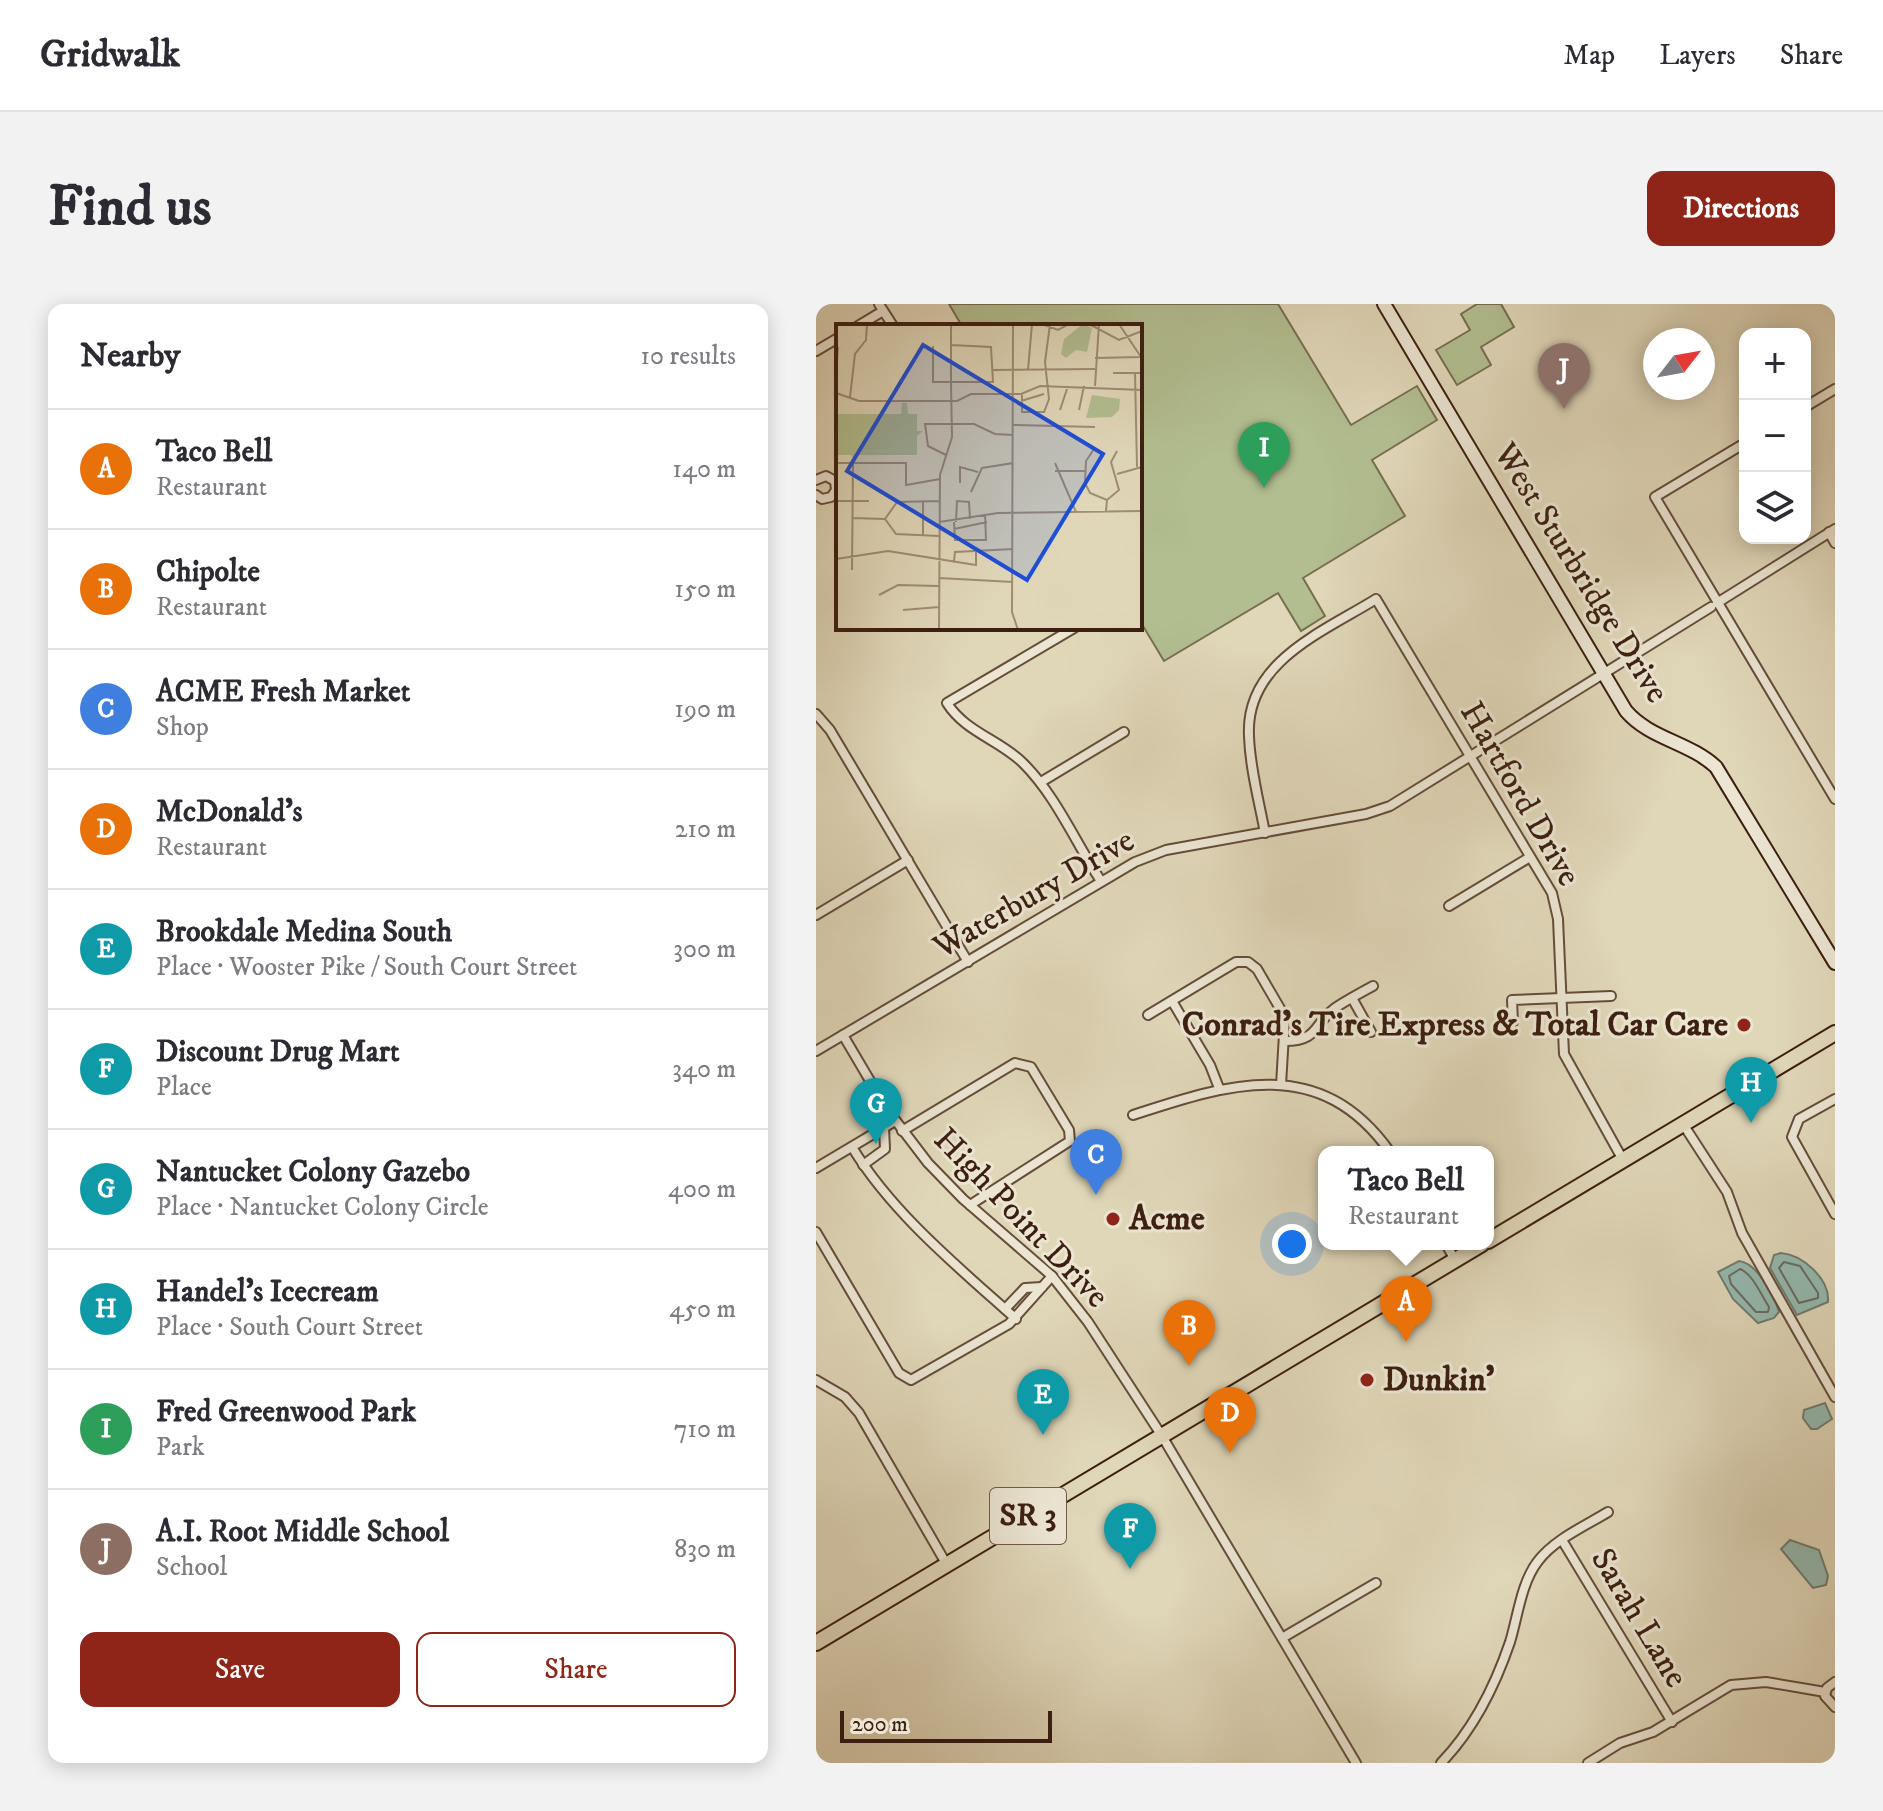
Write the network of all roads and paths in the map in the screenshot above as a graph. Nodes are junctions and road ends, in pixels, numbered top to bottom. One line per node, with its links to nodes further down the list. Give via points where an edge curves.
1 (1384, 304): 18 (street, West Sturbridge Drive)
2 (881, 307): 3 (street); 4 (street)
3 (860, 324)
4 (892, 324)
5 (836, 339): 6 (street)
6 (816, 351)
7 (1835, 389): 8 (street)
8 (1811, 403)
9 (1739, 447): 16 (street, via 1655,497)
10 (816, 480): 11 (street, via 826,476)
11 (836, 481)
12 (836, 490): 13 (street, via 831,497)
13 (816, 495)
14 (1832, 530): 15 (street); 16 (street, Waterbury Drive)
15 (1835, 543)
16 (1715, 604): 18 (street, Waterbury Drive); 23 (street)
17 (1071, 630): 22 (street, via 947,703)
18 (1603, 673): 21 (street, Waterbury Drive); 31 (street, West Sturbridge Drive, via 1641,726 1696,751 1723,777)
19 (816, 714): 26 (street)
20 (1124, 732): 22 (street)
21 (1469, 756): 24 (street, Waterbury Drive, via 1379,811); 24 (street, Hartford Drive, via 1376,599 1291,652 1257,693 1249,733); 25 (street, Hartford Drive)
22 (1041, 782): 27 (street)
23 (1835, 799)
24 (1265, 833): 27 (street, Waterbury Drive, via 1166,850)
25 (1530, 857): 28 (street); 35 (street, Hartford Drive, via 1556,903)
26 (908, 860): 29 (street); 30 (street)
27 (1101, 881): 30 (street, Waterbury Drive)
28 (1449, 906)
29 (816, 915)
30 (968, 962): 41 (street, Waterbury Drive)
31 (1835, 963)
32 (1373, 986): 34 (street)
33 (1611, 996): 35 (street)
34 (1352, 998): 39 (street); 42 (street, via 1311,1035)
35 (1561, 998): 38 (street, via 1512,1000); 54 (street, Hartford Drive, via 1568,1065)
36 (1172, 1001): 37 (street); 42 (street, via 1236,962 1248,962 1282,1012); 45 (street)
37 (1148, 1015)
38 (1513, 1022)
39 (1371, 1032)
40 (1835, 1033): 49 (main road)
41 (843, 1035): 43 (street, Waterbury Drive); 48 (street, High Point Drive)
42 (1285, 1041): 44 (street)
43 (816, 1051)
44 (1281, 1085): 45 (street); 52 (street, via 1337,1104)
45 (1219, 1088): 47 (street)
46 (1835, 1099): 58 (street, via 1799,1119 1792,1137)
47 (1133, 1115)
48 (895, 1121): 50 (street); 51 (street, High Point Drive)
49 (1683, 1124): 54 (main road); 69 (street, via 1727,1192 1742,1233)
50 (884, 1128): 53 (street); 55 (street, via 885,1149)
51 (902, 1131): 57 (street, High Point Drive); 57 (street, via 1015,1063 1031,1067 1069,1130 1070,1141)
52 (1385, 1146)
53 (852, 1147): 55 (street); 56 (street)
54 (1623, 1160): 60 (main road)
55 (863, 1165): 66 (street, via 916,1225)
56 (816, 1168)
57 (970, 1205): 64 (street, High Point Drive)
58 (1835, 1214)
59 (816, 1232): 67 (street, via 907,1379)
60 (1494, 1237)
61 (1449, 1250): 63 (street)
62 (1472, 1250): 63 (main road, SR 3)
63 (1455, 1260): 70 (main road, SR 3)
64 (1052, 1276): 65 (street); 70 (street, High Point Drive, via 1108,1350)
65 (1042, 1287): 66 (street, via 1025,1288); 67 (street)
66 (1005, 1309): 67 (street)
67 (1016, 1319)
68 (816, 1380): 73 (street, via 845,1397 859,1413)
69 (1835, 1397)
70 (1162, 1436): 73 (main road, SR 3); 75 (street, High Point Drive)
71 (1608, 1512): 72 (street)
72 (1562, 1540): 80 (street, Sarah Lane); 82 (street, via 1531,1571 1496,1681 1472,1726)
73 (947, 1565): 76 (main road, SR 3)
74 (1376, 1583): 75 (street)
75 (1282, 1638): 81 (street, High Point Drive)
76 (816, 1643)
77 (1835, 1682): 78 (street)
78 (1825, 1692): 79 (street); 80 (street, via 1747,1682 1731,1685)
79 (1835, 1707)
80 (1672, 1722): 83 (street)
81 (1356, 1763)
82 (1441, 1763)
83 (1588, 1763)

